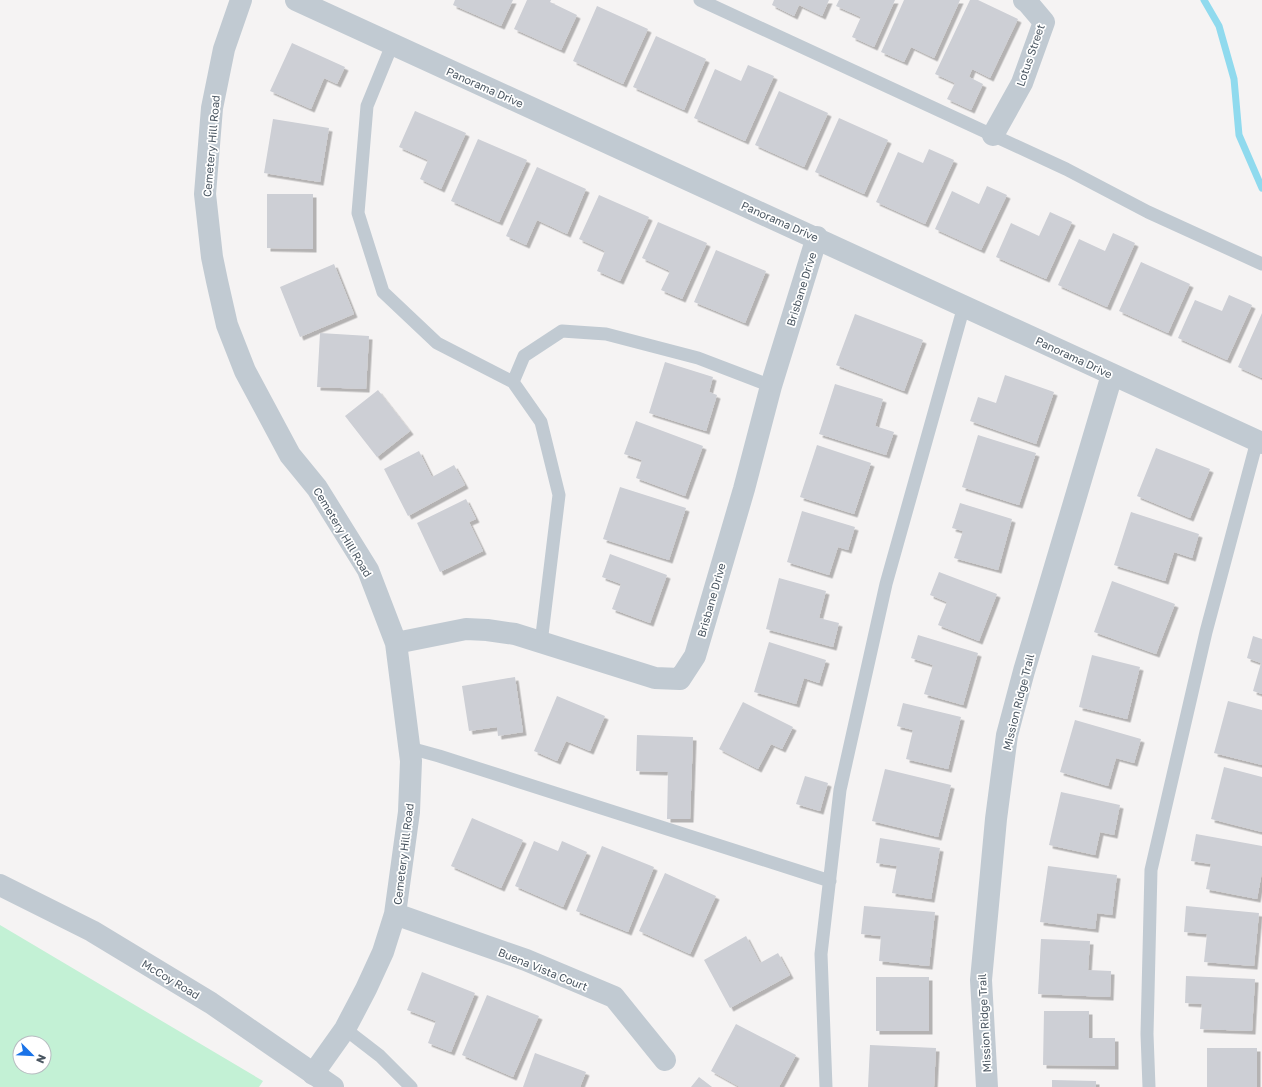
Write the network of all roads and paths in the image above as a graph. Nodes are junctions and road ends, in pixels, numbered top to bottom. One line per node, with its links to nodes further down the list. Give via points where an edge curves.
1 (241, 0): 14 (street, Cemetery Hill Road, via 224,49 212,108 206,194 212,257 227,325 245,372 290,455 318,488 368,570)
2 (296, 0): 5 (street, Panorama Drive)
3 (700, 0): 6 (lane)
4 (1024, 0): 6 (street, Lotus Street, via 1044,22 1022,83)
5 (392, 45): 7 (street, Panorama Drive); 11 (lane, via 367,106 358,213 383,292 437,343)
6 (993, 135): 8 (lane, via 1066,169 1148,212)
7 (817, 237): 9 (street, Panorama Drive); 12 (street, Brisbane Drive)
8 (1262, 264)
9 (964, 306): 10 (street, Panorama Drive); 17 (lane, via 886,584 840,790)
10 (1112, 375): 13 (street, Panorama Drive); 26 (street, Mission Ridge Trail, via 1024,671 1008,735 996,819 981,980)
11 (513, 382): 12 (lane, via 524,356 562,332 606,334 698,358); 15 (lane, via 541,422 560,495)
12 (771, 386): 15 (street, Brisbane Drive, via 695,656 680,679 655,678)
13 (1260, 442): 27 (lane, via 1206,632 1151,870 1147,1034)
14 (396, 643): 15 (street, Brisbane Drive, via 466,629 515,634); 16 (street, Cemetery Hill Road)
15 (541, 643)
16 (410, 748): 17 (lane); 19 (street, Cemetery Hill Road, via 409,812)
17 (830, 881): 25 (lane, via 821,954)
18 (0, 885): 22 (street, McCoy Road, via 92,931 212,1003)
19 (395, 914): 20 (street, Cemetery Hill Road, via 383,952); 21 (street, Buena Vista Court, via 526,960 614,997)
20 (345, 1029): 22 (street, Cemetery Hill Road); 24 (lane, via 380,1056)
21 (665, 1060)
22 (309, 1080): 23 (street, McCoy Road)
23 (332, 1087)
24 (411, 1087)
25 (826, 1087)
26 (987, 1087)
27 (1150, 1087)

